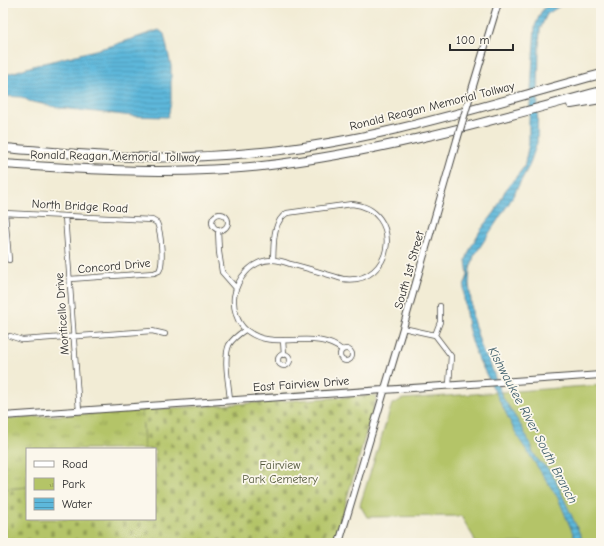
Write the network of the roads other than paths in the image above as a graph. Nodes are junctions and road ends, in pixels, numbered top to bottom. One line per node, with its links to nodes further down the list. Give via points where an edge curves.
1 (498, 3): 17 (street, South 1st Street, bridge)
2 (601, 74): 6 (highway, Ronald Reagan Memorial Tollway, via 369,135 263,152 134,158)
3 (601, 91): 5 (highway)
4 (601, 99): 5 (highway)
5 (547, 106): 7 (highway, Ronald Reagan Memorial Tollway, via 398,143 262,166 202,170 133,170)
6 (3, 148)
7 (3, 164)
8 (4, 213): 9 (street, North Bridge Road); 11 (street)
9 (65, 216): 13 (street, North Bridge Road, via 155,221 159,229 161,251); 14 (street, Monticello Drive)
10 (218, 229): 15 (street, via 222,272)
11 (9, 260)
12 (273, 260): 12 (street, via 276,227 284,216 298,211 352,204 370,209 383,224 386,232 386,252 383,260 371,273 362,278 343,279); 15 (street, via 251,268 240,279)
13 (159, 272): 14 (street, Concord Drive)
14 (70, 279): 22 (street, Monticello Drive)
15 (236, 288): 18 (street, via 235,310)
16 (440, 306): 20 (street, via 440,322)
17 (403, 328): 20 (street); 28 (street, South 1st Street)
18 (245, 330): 23 (street, via 263,339); 29 (street, via 232,341 228,350)
19 (165, 334): 22 (street, via 152,331)
20 (434, 335): 27 (street, via 451,356)
21 (10, 336): 22 (street, via 22,340)
22 (74, 336): 30 (street, Monticello Drive)
23 (283, 340): 24 (street, via 321,341 335,344); 25 (street)
24 (342, 350)
25 (284, 355)
26 (601, 375): 27 (street, East Fairview Drive)
27 (449, 385): 28 (street, East Fairview Drive)
28 (384, 390): 29 (street, East Fairview Drive); 32 (street, South 1st Street)
29 (230, 400): 30 (street, East Fairview Drive)
30 (79, 411): 31 (street, East Fairview Drive)
31 (3, 416)
32 (339, 543)

